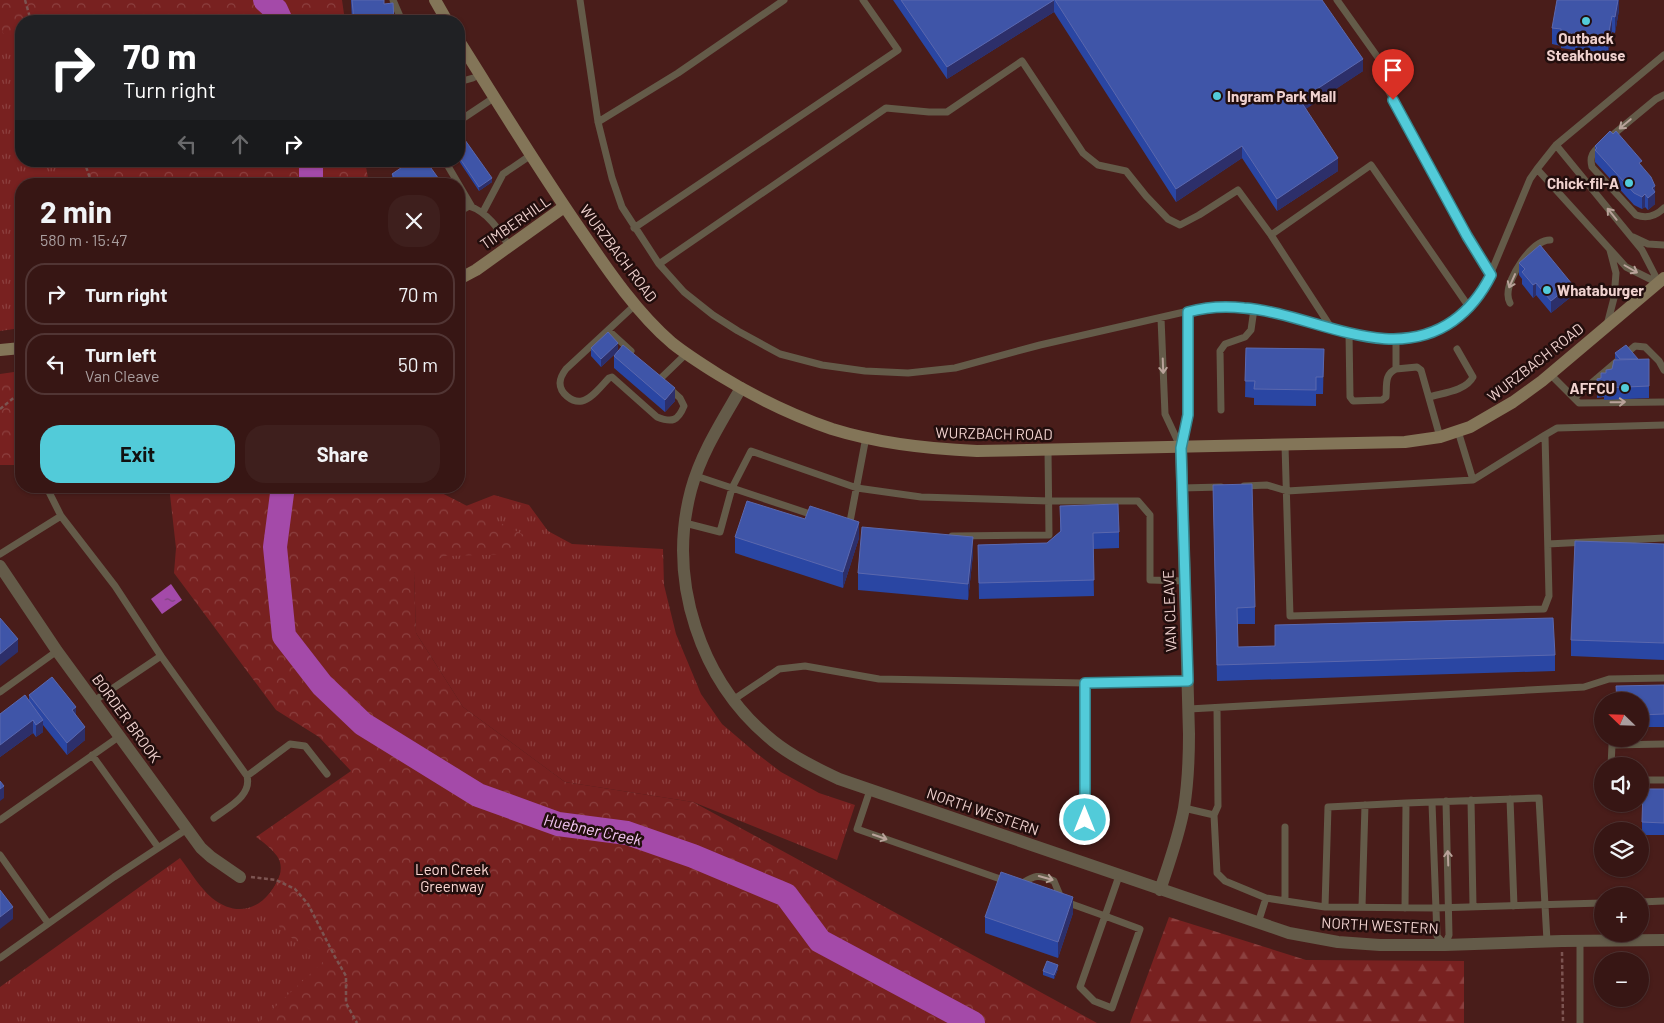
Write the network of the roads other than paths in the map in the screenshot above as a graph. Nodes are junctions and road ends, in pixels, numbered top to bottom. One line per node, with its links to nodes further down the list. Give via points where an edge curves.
1 (393, 0): 7 (lane)
2 (436, 0): 8 (main road)
3 (580, 0): 16 (lane)
4 (784, 0): 16 (lane, via 678,73)
5 (863, 0): 28 (lane, via 898,50)
6 (1336, 0): 36 (lane, via 1379,59 1387,88)
7 (399, 15)
8 (444, 15)
9 (465, 50): 14 (main road, WURZBACH ROAD)
10 (1664, 55): 17 (lane)
11 (474, 78): 12 (lane)
12 (465, 80)
13 (1664, 95): 25 (lane, one-way to 25, via 1592,152 1590,160 1592,167 1636,215 1652,216)
14 (495, 97): 15 (lane); 18 (main road, WURZBACH ROAD)
15 (465, 116)
16 (598, 122): 28 (lane, via 612,178 622,207)
17 (1556, 145): 20 (lane); 30 (lane, one-way to 17)
18 (531, 155): 24 (main road, WURZBACH ROAD); 27 (lane, via 503,174)
19 (449, 167): 21 (lane)
20 (1537, 168): 34 (lane); 36 (lane)
21 (455, 178)
22 (465, 195): 23 (lane)
23 (472, 207): 26 (lane); 27 (lane)
24 (564, 207): 33 (main road, TIMBERHILL); 40 (main road, WURZBACH ROAD)
25 (1664, 208)
26 (465, 209)
27 (483, 212): 33 (lane)
28 (634, 228): 35 (lane)
29 (1271, 234): 35 (lane, via 1238,190 1180,225 1168,219 1126,171 1098,165 1084,153 1022,62 947,112 886,108); 41 (lane, via 1371,165); 46 (lane)
30 (1630, 235): 32 (lane, via 1648,244); 38 (lane)
31 (1550, 240): 39 (lane, one-way to 39, via 1540,242 1521,261 1509,288)
32 (1664, 245)
33 (510, 246): 37 (main road, TIMBERHILL)
34 (1609, 247): 38 (lane, one-way to 38, via 1626,267); 45 (lane, via 1616,273 1614,298)
35 (659, 264): 44 (lane, via 684,292 750,339 780,354 822,365 865,371 908,373 955,368)
36 (1491, 275): 41 (lane)
37 (465, 276)
38 (1662, 284): 45 (main road, WURZBACH ROAD)
39 (1510, 303)
40 (635, 305): 47 (lane); 53 (main road, WURZBACH ROAD)
41 (1469, 307): 49 (lane, via 1430,334)
42 (1254, 310): 43 (lane, via 1206,308); 46 (lane); 64 (lane, via 1251,330 1245,337 1225,344 1220,351)
43 (1188, 312): 44 (lane); 71 (lane, via 1188,415)
44 (1161, 318): 71 (lane, one-way to 71, via 1165,414)
45 (1606, 327): 58 (main road, WURZBACH ROAD)
46 (1332, 329): 48 (lane)
47 (608, 330): 54 (lane); 59 (lane, via 566,369 561,376 563,393 582,401 612,378 657,417 675,419 681,415 684,406)
48 (1349, 333): 49 (lane); 55 (lane, via 1350,398 1353,401 1386,397 1387,375)
49 (1396, 339): 55 (lane)
50 (15, 349): 52 (main road)
51 (1458, 349): 61 (lane, via 1473,377 1470,382 1464,387)
52 (0, 350)
53 (686, 353): 59 (lane); 60 (main road, WURZBACH ROAD)
54 (634, 354)
55 (1396, 368): 61 (lane, via 1418,367)
56 (1664, 370): 62 (lane, via 1644,347 1635,346)
57 (654, 373): 59 (lane)
58 (1550, 374): 62 (lane); 66 (main road, WURZBACH ROAD, via 1514,402)
59 (660, 379)
60 (741, 388): 68 (main road, WURZBACH ROAD, via 832,429); 73 (street, NORTH WESTERN, via 709,442)
61 (1428, 397): 69 (lane)
62 (1574, 398): 63 (lane, one-way to 63, via 1579,403)
63 (1664, 402)
64 (1221, 410)
65 (1664, 425): 67 (lane, via 1557,428)
66 (1458, 431): 69 (main road, WURZBACH ROAD); 74 (lane)
67 (1545, 435): 74 (lane); 91 (lane)
68 (866, 436): 72 (main road, WURZBACH ROAD, via 931,449); 78 (lane)
69 (1440, 437): 70 (main road, WURZBACH ROAD, via 1405,442)
70 (1285, 445): 71 (main road, WURZBACH ROAD); 80 (lane)
71 (1181, 448): 72 (main road, WURZBACH ROAD); 79 (street, VAN CLEAVE)
72 (1048, 450): 82 (lane)
73 (696, 476): 77 (lane); 85 (street, NORTH WESTERN)
74 (1473, 480): 80 (lane)
75 (1229, 486): 79 (lane)
76 (1239, 486): 80 (lane, via 1267,485)
77 (732, 488): 78 (lane, via 751,451); 84 (lane); 85 (lane, via 720,532)
78 (857, 488): 82 (lane, via 921,497); 87 (lane)
79 (1182, 488): 94 (street, VAN CLEAVE)
80 (1287, 491): 91 (lane, via 1290,616 1544,609 1549,596)
81 (50, 493): 83 (lane)
82 (1049, 501): 89 (lane, via 1049,535); 94 (lane, via 1138,501 1150,515 1150,580)
83 (62, 516): 92 (lane); 96 (lane, via 115,586)
84 (823, 518)
85 (685, 523): 101 (street, NORTH WESTERN, via 683,565 691,615 710,662)
86 (840, 524): 87 (lane)
87 (849, 527): 88 (lane)
88 (858, 528)
89 (940, 536)
90 (1664, 538): 91 (lane)
91 (1548, 544)
92 (0, 554)
93 (0, 566): 95 (street, BORDER BROOK)
94 (1184, 581): 98 (street, VAN CLEAVE)
95 (57, 651): 100 (lane); 102 (street, BORDER BROOK)
96 (161, 656): 102 (lane); 110 (lane)
97 (1664, 678): 103 (lane, via 1609,679 1584,687)
98 (1188, 681): 99 (lane); 104 (street, VAN CLEAVE)
99 (1085, 683): 101 (lane, via 879,679 805,666 779,669); 124 (lane)
100 (0, 692)
101 (733, 700): 113 (street, NORTH WESTERN, via 754,724 794,756)
102 (94, 701): 105 (street, BORDER BROOK)
103 (1217, 708): 104 (lane); 121 (lane, via 1218,806)
104 (1189, 709): 120 (street, VAN CLEAVE)
105 (120, 736): 107 (lane); 126 (street, BORDER BROOK)
106 (1664, 744): 108 (lane, via 1612,745)
107 (95, 753): 123 (lane); 127 (lane)
108 (1611, 757)
109 (328, 774): 110 (lane, via 305,746 290,744)
110 (247, 776): 122 (lane, via 249,784 245,794)
111 (1649, 780): 112 (lane)
112 (1664, 780)
113 (870, 790): 129 (street, NORTH WESTERN); 131 (lane, one-way to 131, via 857,829)
114 (1510, 799): 115 (lane); 142 (lane); 143 (lane, via 1539,798)
115 (1471, 800): 116 (lane); 141 (lane)
116 (1446, 801): 117 (lane); 146 (lane, one-way to 116)
117 (1432, 802): 118 (lane); 148 (lane)
118 (1406, 803): 119 (lane); 147 (lane)
119 (1364, 805): 144 (lane, via 1328,807); 145 (lane)
120 (1184, 808): 121 (lane); 133 (street, VAN CLEAVE)
121 (1214, 815): 135 (lane, via 1217,873 1225,881)
122 (214, 818)
123 (0, 820)
124 (1085, 820)
125 (1285, 827): 137 (lane)
126 (187, 829): 127 (lane); 130 (street, BORDER BROOK, via 211,858)
127 (160, 846): 150 (lane)
128 (0, 855): 150 (lane)
129 (1119, 876): 133 (street, NORTH WESTERN); 149 (lane)
130 (240, 877)
131 (1019, 886): 132 (lane); 136 (lane, one-way to 136, via 1035,876 1045,877 1054,881)
132 (1031, 890)
133 (1160, 890): 151 (street, NORTH WESTERN)
134 (1054, 898): 136 (lane)
135 (1266, 898): 137 (lane); 151 (lane)
136 (1062, 901): 149 (lane)
137 (1285, 901): 144 (lane)
138 (1664, 901): 139 (lane)
139 (1649, 902)
140 (1594, 904): 143 (lane)
141 (1473, 906): 142 (lane); 146 (lane)
142 (1514, 906): 143 (lane)
143 (1544, 906): 153 (lane)
144 (1325, 907): 145 (lane)
145 (1362, 907): 147 (lane)
146 (1450, 907): 148 (lane); 155 (lane, via 1449,935)
147 (1405, 908): 148 (lane)
148 (1435, 908): 155 (lane, via 1437,936)
149 (1105, 916): 149 (lane, via 1080,987 1094,1001 1112,1008 1140,929)
150 (48, 923): 156 (lane)
151 (1258, 923): 155 (street, NORTH WESTERN, via 1289,933 1338,942)
152 (1580, 940): 153 (street, NORTH WESTERN); 154 (street, NORTH WESTERN); 157 (lane)
153 (1547, 941): 155 (street, NORTH WESTERN)
154 (1662, 942)
155 (1445, 945)
156 (0, 958)
157 (1580, 1023)

